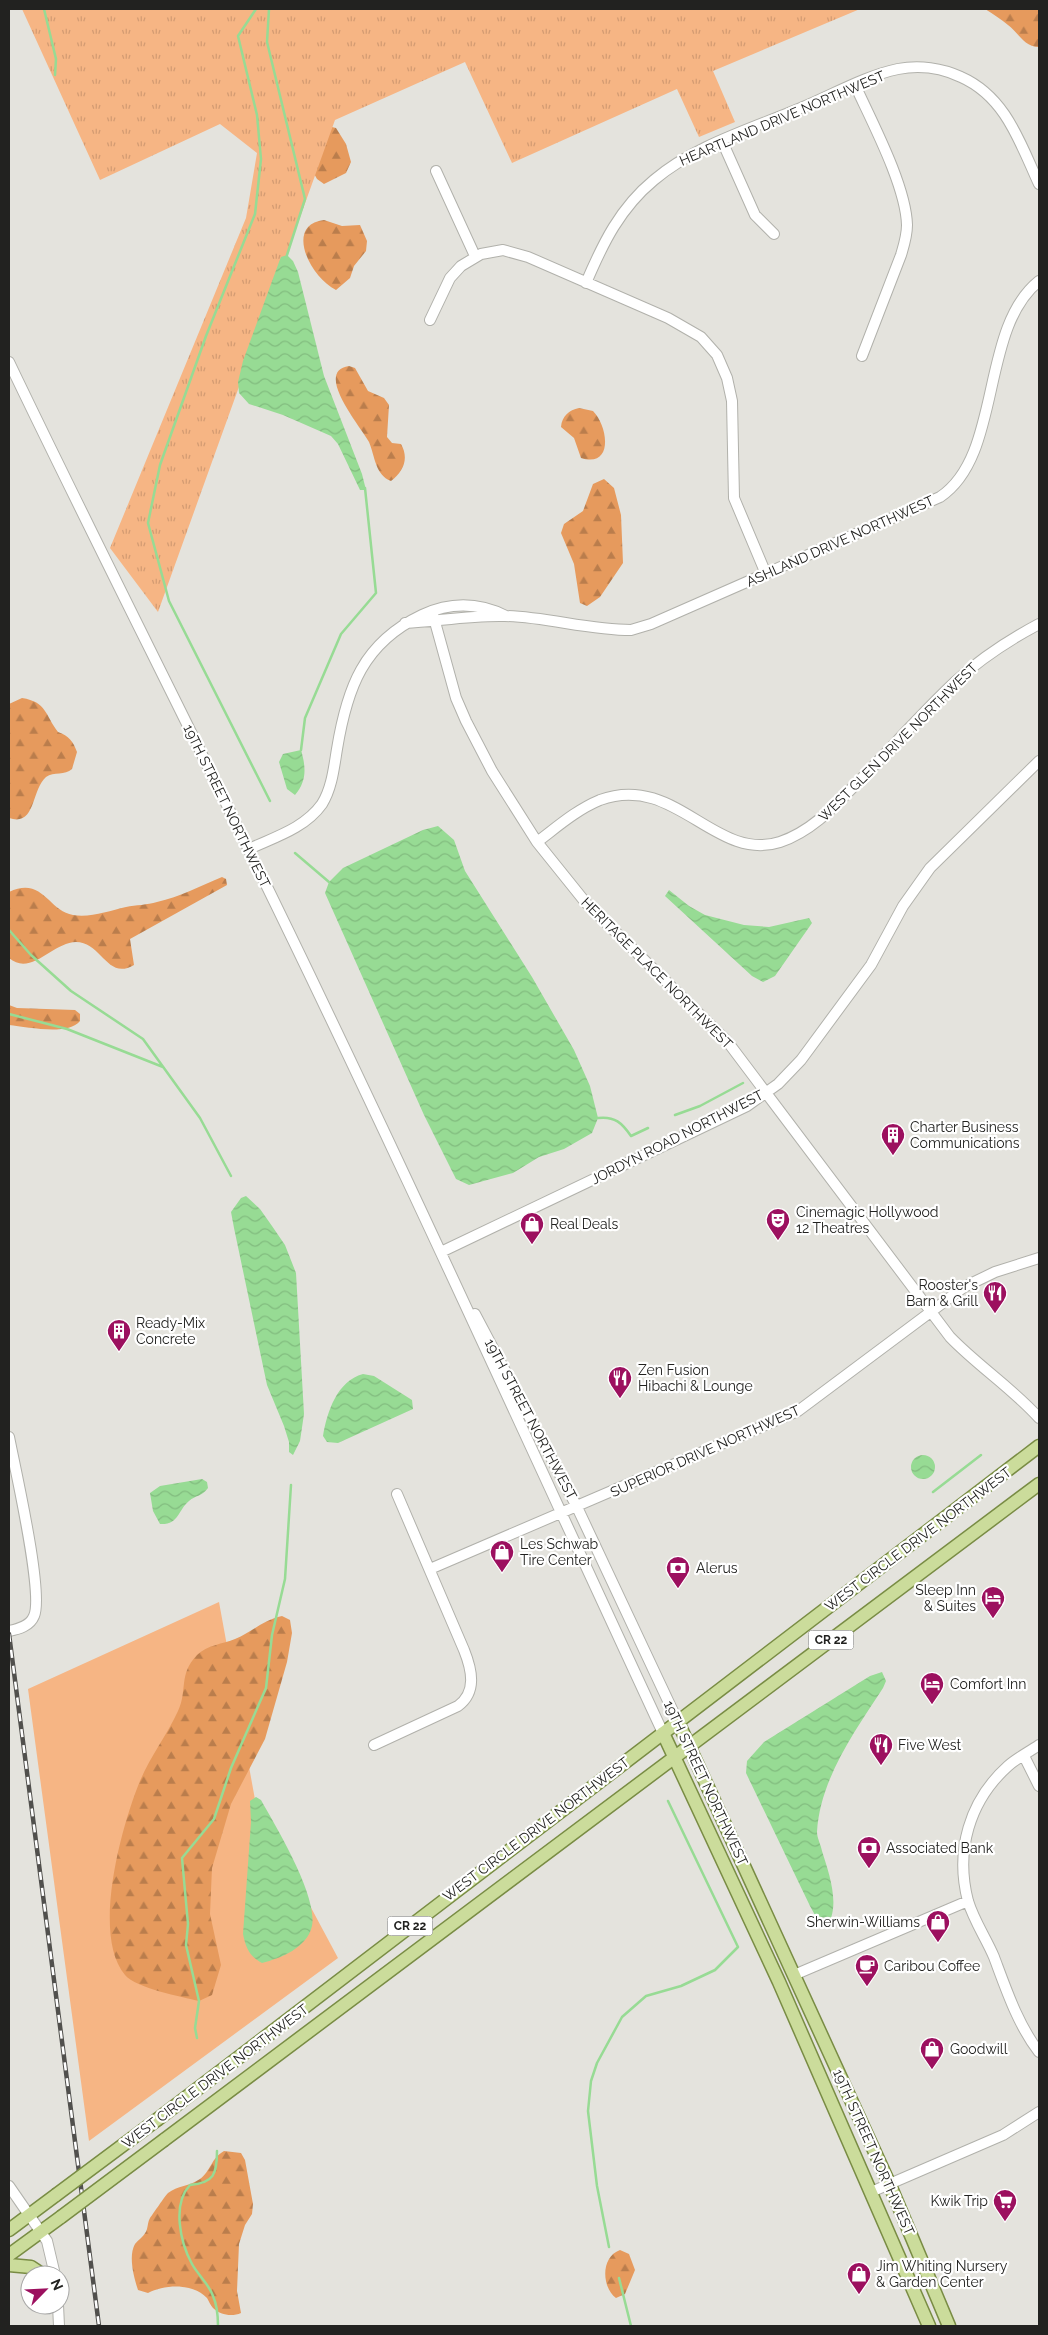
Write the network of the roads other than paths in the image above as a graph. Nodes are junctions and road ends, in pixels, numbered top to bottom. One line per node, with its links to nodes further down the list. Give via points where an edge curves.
1 (855, 85): 2 (street, HEARTLAND DRIVE NORTHWEST); 4 (street, HEARTLAND DRIVE NORTHWEST, via 908,68 936,69 963,77 987,93 1004,112); 10 (street, via 898,183 907,225 901,255)
2 (722, 141): 5 (street, via 752,208); 8 (street, HEARTLAND DRIVE NORTHWEST, via 674,165 634,198 614,224)
3 (436, 171): 6 (street)
4 (1039, 184)
5 (774, 234)
6 (475, 256): 8 (street, via 511,251); 9 (street, via 450,278)
7 (1039, 281): 12 (street, ASHLAND DRIVE NORTHWEST, via 1013,315 975,447 955,485 933,501)
8 (586, 283): 12 (street, via 682,324 701,337 716,355 730,390 734,498)
9 (430, 320)
10 (862, 356)
11 (9, 362): 20 (street, 19TH STREET NORTHWEST)
12 (766, 574): 14 (street, ASHLAND DRIVE NORTHWEST, via 631,630)
13 (432, 610): 14 (street, ASHLAND DRIVE NORTHWEST, via 473,605 491,608); 15 (street, HERITAGE PLACE NORTHWEST); 16 (street, ASHLAND DRIVE NORTHWEST)
14 (506, 616): 15 (street, ASHLAND DRIVE NORTHWEST, via 451,617)
15 (435, 621): 16 (street, ASHLAND DRIVE NORTHWEST); 19 (street, HERITAGE PLACE NORTHWEST, via 456,698 466,721)
16 (406, 623): 20 (street, ASHLAND DRIVE NORTHWEST, via 376,648 353,683 345,705 331,783 323,802 311,818)
17 (1039, 624): 19 (street, WEST GLEN DRIVE NORTHWEST, via 980,661 955,682 807,830 778,842 750,845 722,836 662,801 619,796 584,807)
18 (1039, 761): 21 (street, JORDYN ROAD NORTHWEST, via 930,868 903,906 870,965 801,1060)
19 (537, 842): 21 (street, HERITAGE PLACE NORTHWEST, via 586,903 727,1041)
20 (249, 849): 22 (street, 19TH STREET NORTHWEST)
21 (766, 1093): 22 (street, JORDYN ROAD NORTHWEST, via 739,1110); 24 (street, HERITAGE PLACE NORTHWEST)
22 (441, 1252): 30 (street, 19TH STREET NORTHWEST, via 522,1398); 31 (street, 19TH STREET NORTHWEST)
23 (1039, 1258): 24 (street, SUPERIOR DRIVE NORTHWEST, via 979,1279)
24 (930, 1311): 25 (street, HERITAGE PLACE NORTHWEST, via 966,1354 1012,1390); 30 (street, SUPERIOR DRIVE NORTHWEST, via 798,1411)
25 (1039, 1418)
26 (9, 1437): 33 (street, via 37,1606 32,1621 20,1629)
27 (1039, 1446): 34 (main road, WEST CIRCLE DRIVE NORTHWEST / CR 22)
28 (1039, 1484): 38 (main road, WEST CIRCLE DRIVE NORTHWEST / CR 22)
29 (397, 1494): 32 (street)
30 (577, 1507): 31 (street, SUPERIOR DRIVE NORTHWEST); 34 (street, 19TH STREET NORTHWEST)
31 (560, 1514): 32 (street, SUPERIOR DRIVE NORTHWEST); 35 (street, 19TH STREET NORTHWEST)
32 (430, 1569): 36 (street, via 471,1669 470,1689 463,1702 450,1711)
33 (9, 1631)
34 (678, 1722): 35 (main road, WEST CIRCLE DRIVE NORTHWEST / CR 22); 38 (main road, 19TH STREET NORTHWEST)
35 (663, 1733): 40 (main road, 19TH STREET NORTHWEST); 49 (main road, WEST CIRCLE DRIVE NORTHWEST / CR 22, bridge, via 158,2120)
36 (374, 1745)
37 (1039, 1745): 39 (street)
38 (690, 1746): 40 (main road, WEST CIRCLE DRIVE NORTHWEST / CR 22); 43 (main road, 19TH STREET NORTHWEST)
39 (1024, 1756): 41 (street); 42 (street, via 995,1779 972,1816 963,1853)
40 (674, 1758): 48 (main road, 19TH STREET NORTHWEST, via 775,1973); 51 (main road, WEST CIRCLE DRIVE NORTHWEST / CR 22, bridge)
41 (1039, 1786)
42 (968, 1901): 43 (street); 44 (street, via 1021,2021)
43 (794, 1975): 46 (main road, 19TH STREET NORTHWEST)
44 (1039, 2052)
45 (1039, 2112): 46 (street, via 996,2138)
46 (889, 2183): 48 (street); 55 (main road, 19TH STREET NORTHWEST)
47 (9, 2186): 49 (street)
48 (871, 2192): 54 (main road, 19TH STREET NORTHWEST)
49 (29, 2214): 50 (main road, WEST CIRCLE DRIVE NORTHWEST); 51 (street)
50 (9, 2230)
51 (41, 2231): 52 (main road, WEST CIRCLE DRIVE NORTHWEST / CR 22); 53 (street)
52 (9, 2255)
53 (53, 2265)
54 (929, 2326)
55 (948, 2326)

